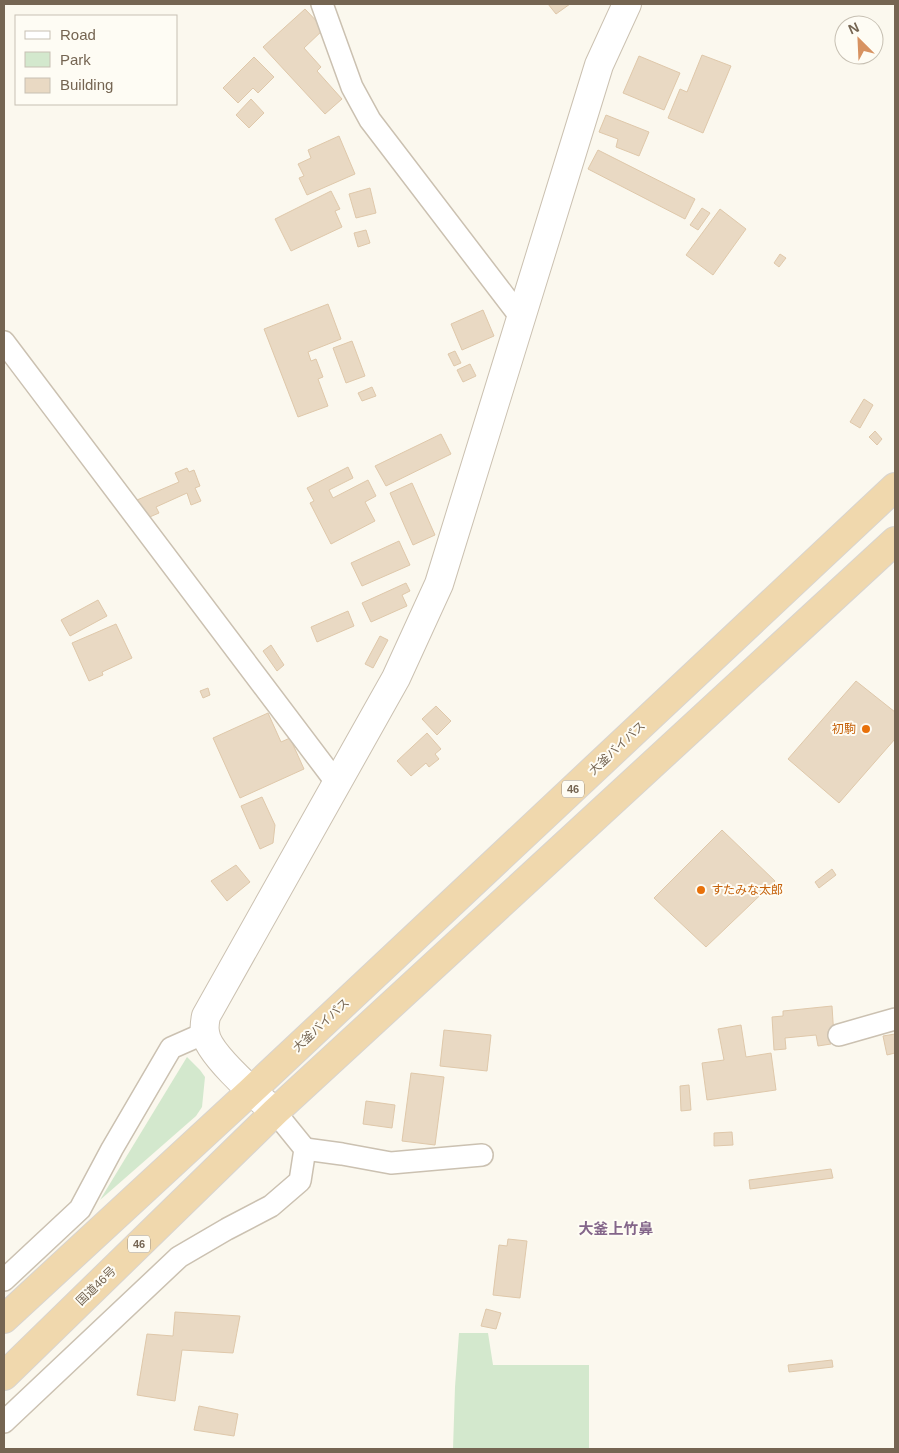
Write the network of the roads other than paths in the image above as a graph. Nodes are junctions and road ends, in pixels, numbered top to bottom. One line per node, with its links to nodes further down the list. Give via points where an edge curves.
1 (322, 4): 3 (street, via 352,86 370,120)
2 (627, 4): 3 (street, via 599,66)
3 (522, 319): 7 (street, via 439,584 396,678)
4 (4, 342): 7 (street)
5 (895, 487): 11 (highway, 大釜バイパス / 46)
6 (895, 541): 12 (highway, 46)
7 (336, 782): 9 (street, via 206,1016)
8 (895, 1019): 10 (street)
9 (204, 1033): 11 (street, via 212,1049); 15 (street, via 171,1048 80,1209)
10 (839, 1035)
11 (251, 1091): 12 (street); 16 (highway, 46)
12 (274, 1112): 13 (street); 17 (highway, 国道46号 / 46)
13 (305, 1149): 14 (street, via 392,1163); 18 (street, via 300,1181 270,1206 179,1258)
14 (482, 1155)
15 (4, 1280)
16 (4, 1319)
17 (4, 1376)
18 (4, 1422)

